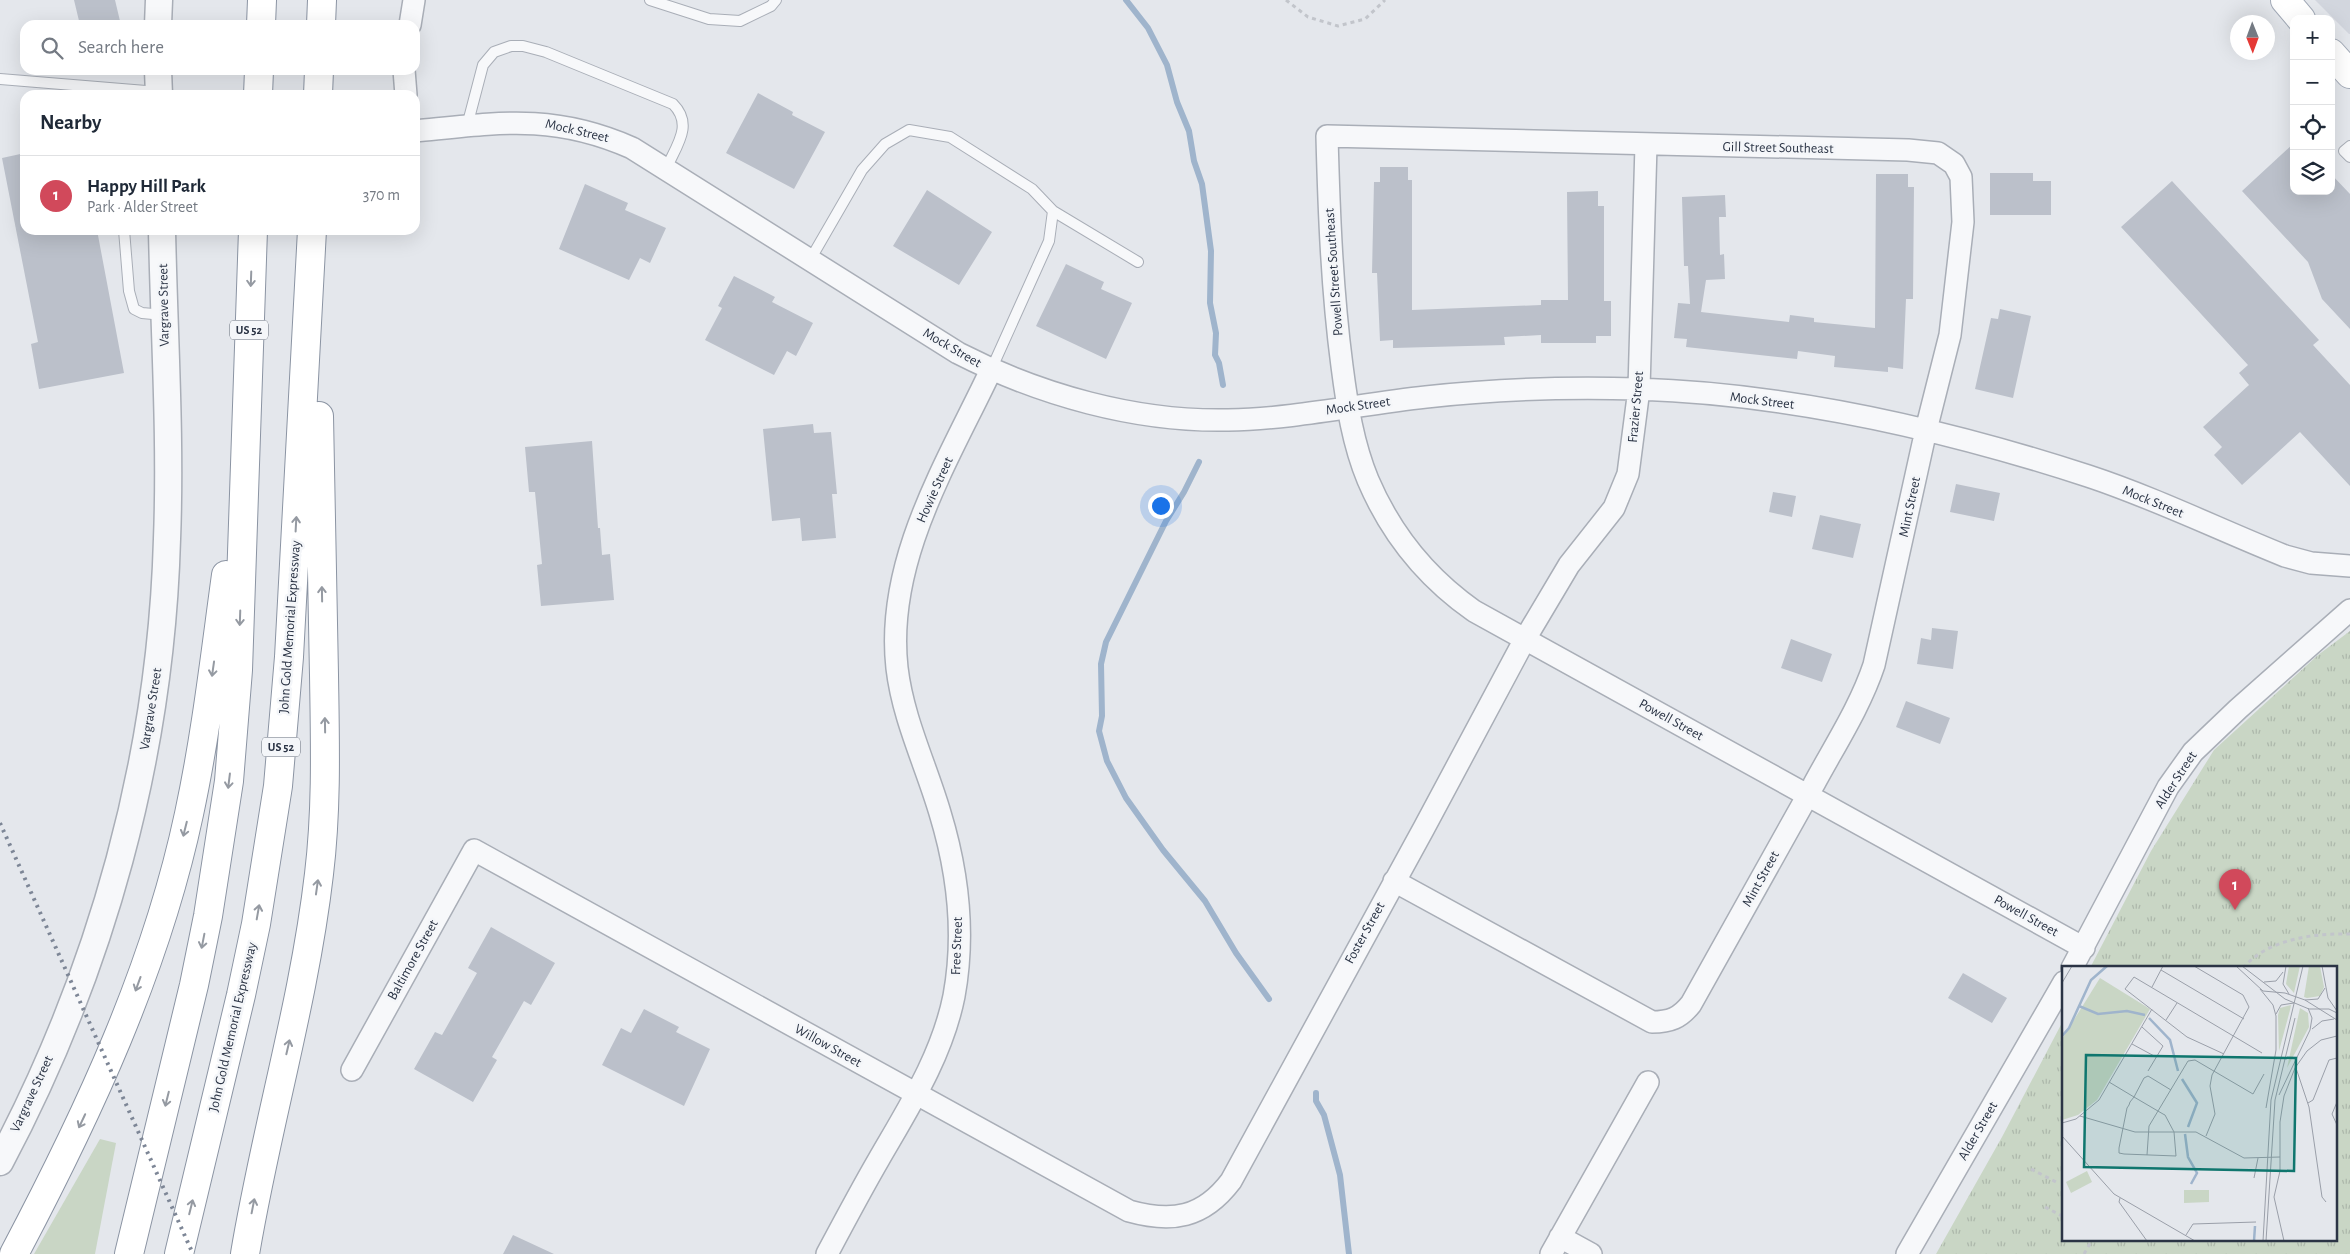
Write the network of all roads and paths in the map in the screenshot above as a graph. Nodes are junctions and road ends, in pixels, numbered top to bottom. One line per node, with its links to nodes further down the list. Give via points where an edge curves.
1 (159, 0): 11 (street)
2 (262, 0): 12 (main road)
3 (322, 0): 13 (main road)
4 (414, 0): 14 (street)
5 (650, 0): 6 (lane, via 709,19 740,21 771,6)
6 (776, 0)
7 (1286, 0): 8 (path, via 1308,17 1338,26 1365,19)
8 (1385, 0)
9 (2285, 0): 10 (main road)
10 (2298, 15)
11 (158, 20)
12 (261, 20)
13 (321, 20)
14 (411, 20)
15 (2335, 57): 16 (main road)
16 (2350, 74)
17 (259, 75): 24 (main road)
18 (319, 75): 25 (main road)
19 (404, 75): 26 (street)
20 (0, 79): 22 (lane)
21 (158, 86): 23 (lane)
22 (95, 90)
23 (127, 90)
24 (258, 90)
25 (318, 90)
26 (406, 90)
27 (467, 126): 28 (street, Mock Street); 33 (street, Mock Street, via 540,122 566,126 612,139); 33 (lane, via 483,65 494,52 523,46 546,52 673,104 681,112 684,127)
28 (420, 131)
29 (1327, 136): 30 (street, Gill Street Southeast); 45 (street, Powell Street Southeast, via 1331,259)
30 (1646, 144): 44 (street, Frazier Street); 47 (street, Gill Street Southeast, via 1908,150 1938,153 1954,164 1963,190 1960,261 1950,335)
31 (2350, 146): 32 (lane, via 2344,151)
32 (2350, 157)
33 (666, 170): 40 (street, Mock Street)
34 (1053, 211): 40 (lane, via 1032,189 950,137 909,130 885,144 862,170); 41 (lane); 43 (lane, via 1049,241)
35 (124, 235): 42 (lane, via 129,291 134,309)
36 (161, 235): 42 (street, Vargrave Street)
37 (253, 235): 46 (main road, US 52, one-way to 46)
38 (313, 235): 73 (main road, John Gold Memorial Expressway / US 52, one-way to 38, via 256,924 278,786 289,657)
39 (313, 235): 74 (main road, one-way to 39, via 309,944 320,874 324,820)
40 (810, 260): 43 (street, Mock Street, via 958,353)
41 (1138, 262)
42 (153, 314): 63 (street, Vargrave Street, via 167,540 159,653 143,761 114,885 96,940 72,1004)
43 (991, 370): 45 (street, Mock Street, via 1108,408 1160,416 1227,420); 50 (street, Howie Street, via 920,522 900,586)
44 (1639, 389): 45 (street, Mock Street, via 1511,390 1428,396); 47 (street, Mock Street, via 1789,404); 51 (street, Frazier Street, via 1628,474 1614,508 1569,565)
45 (1348, 408): 51 (street, Powell Street, via 1368,480 1403,543 1450,594)
46 (245, 430): 71 (main road, one-way to 71, via 201,753 172,879 152,946 102,1077 72,1143); 72 (main road, US 52, one-way to 72, via 238,670 229,781 194,985)
47 (1926, 430): 48 (street, Mock Street, via 2089,476 2285,556 2311,563); 52 (street, Mint Street, via 1912,502 1868,682)
48 (2350, 566)
49 (2350, 610): 56 (street, Alder Street, via 2193,752 2168,787)
50 (897, 616): 62 (street, Free Street, via 897,667 903,704 941,814 954,869 960,926 954,997 936,1055)
51 (1525, 639): 52 (street, Powell Street); 54 (street, Foster Street)
52 (1808, 794): 54 (street, Mint Street, via 1691,1004 1682,1016 1666,1022 1652,1022); 56 (street, Powell Street)
53 (474, 850): 60 (street, Baltimore Street); 62 (street, Willow Street)
54 (1394, 880): 67 (street, Foster Street, via 1231,1181 1213,1202)
55 (2350, 934): 58 (path, via 2326,933 2301,938 2272,947 2251,958)
56 (2084, 948): 57 (street, Alder Street)
57 (2073, 966)
58 (2245, 966)
59 (2062, 985): 77 (street, Alder Street)
60 (352, 1070)
61 (1648, 1082): 70 (street)
62 (917, 1095): 67 (street, Willow Street, via 1129,1211 1165,1218); 75 (street, Free Street)
63 (2, 1147)
64 (2031, 1169): 65 (path)
65 (2058, 1183)
66 (2045, 1207): 68 (path)
67 (1190, 1213)
68 (2062, 1216)
69 (2091, 1242): 78 (path)
70 (1555, 1245): 76 (street)
71 (14, 1254)
72 (129, 1254)
73 (180, 1254)
74 (245, 1254)
75 (827, 1254)
76 (1591, 1254)
77 (1907, 1254)
78 (2084, 1254)

